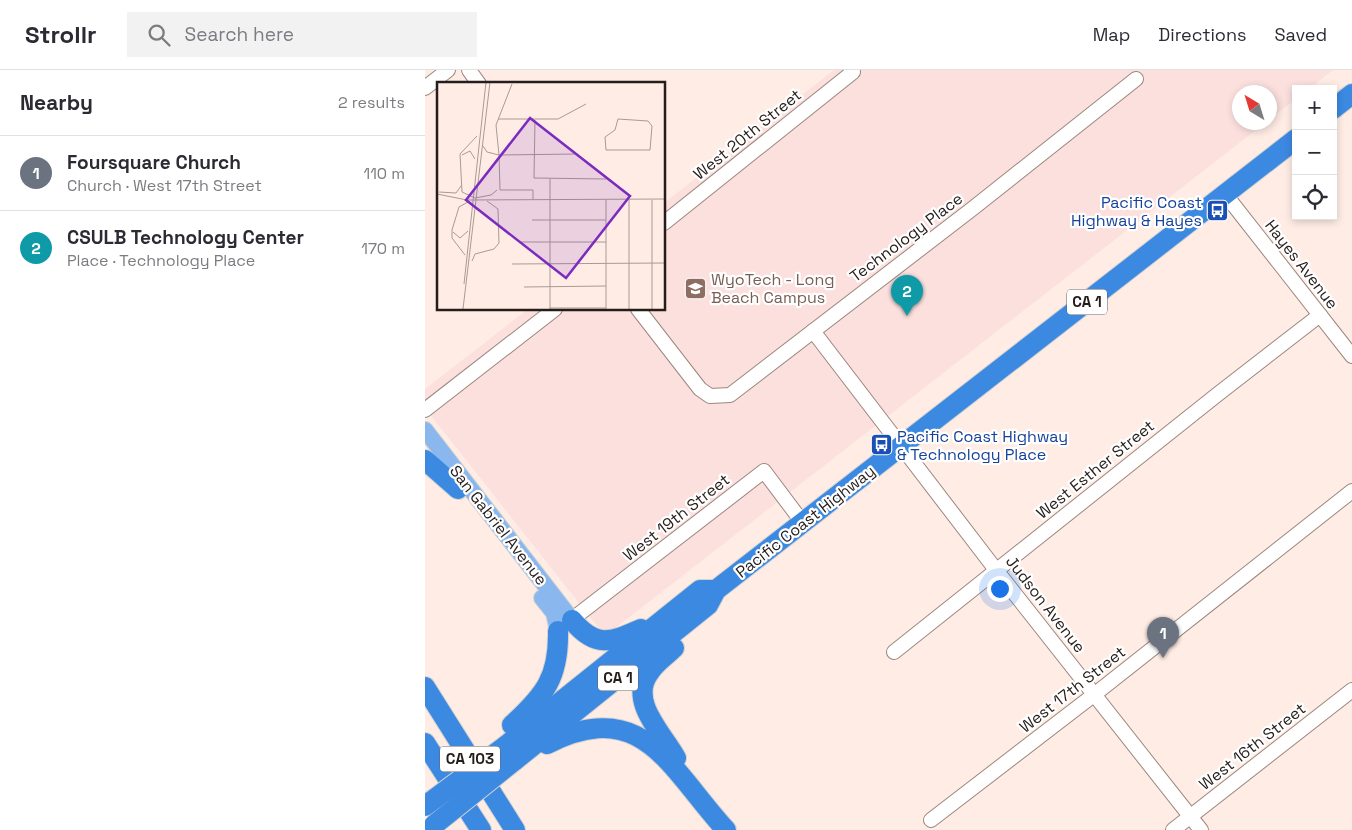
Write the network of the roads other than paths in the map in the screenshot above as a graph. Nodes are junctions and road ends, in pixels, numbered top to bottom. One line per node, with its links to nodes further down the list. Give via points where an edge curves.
1 (448, 70): 6 (street)
2 (469, 70): 5 (street)
3 (853, 72): 11 (street, West 20th Street)
4 (1136, 79): 15 (street, Technology Place)
5 (478, 82)
6 (425, 88)
7 (1352, 94): 8 (highway)
8 (1337, 106)
9 (1292, 142): 10 (highway, Pacific Coast Highway / CA 1)
10 (1225, 194): 14 (street, Hayes Avenue); 20 (highway, Pacific Coast Highway / CA 1)
11 (665, 222)
12 (554, 310): 17 (street)
13 (639, 310): 15 (street, Technology Place, via 700,389 710,396 730,395)
14 (1320, 315): 16 (street, Hayes Avenue); 25 (street, West Esther Street)
15 (813, 331): 20 (street, Judson Avenue)
16 (1352, 356)
17 (425, 410)
18 (425, 430): 28 (main road, San Gabriel Avenue)
19 (425, 443): 22 (street, San Gabriel Avenue)
20 (901, 446): 24 (highway, Pacific Coast Highway / CA 1); 25 (street, Judson Avenue)
21 (425, 460): 22 (highway)
22 (458, 489): 28 (main road, San Gabriel Avenue)
23 (1352, 491): 32 (street, West 17th Street)
24 (803, 523): 26 (highway, Pacific Coast Highway / CA 1); 28 (street, West 19th Street, via 763,472)
25 (996, 570): 29 (street, West Esther Street); 32 (street, Judson Avenue)
26 (712, 598): 27 (highway, Pacific Coast Highway / CA 1, via 700,590); 34 (highway, Pacific Coast Highway / CA 1); 36 (highway, via 675,647 650,671 642,691 650,718)
27 (666, 617): 28 (highway, via 620,638 605,641); 34 (highway, Pacific Coast Highway / CA 1)
28 (565, 625): 34 (highway, via 555,670 547,688)
29 (894, 652)
30 (425, 687): 43 (highway, CA 103)
31 (1352, 690): 39 (street, West 16th Street)
32 (1095, 694): 39 (street, Judson Avenue); 40 (street, West 17th Street)
33 (425, 743): 42 (highway, CA 103)
34 (505, 749): 35 (highway, Pacific Coast Highway / CA 1, bridge); 35 (highway, bridge); 36 (highway, via 592,727 617,729 649,743)
35 (471, 783): 37 (highway); 38 (highway, Pacific Coast Highway / CA 1, bridge); 41 (highway, Pacific Coast Highway / CA 1, bridge)
36 (693, 790): 44 (highway)
37 (425, 791)
38 (425, 806)
39 (1191, 816): 45 (street, West 16th Street); 46 (street, Judson Avenue)
40 (931, 820)
41 (435, 828)
42 (481, 830)
43 (515, 830)
44 (726, 830)
45 (1173, 830)
46 (1201, 830)

